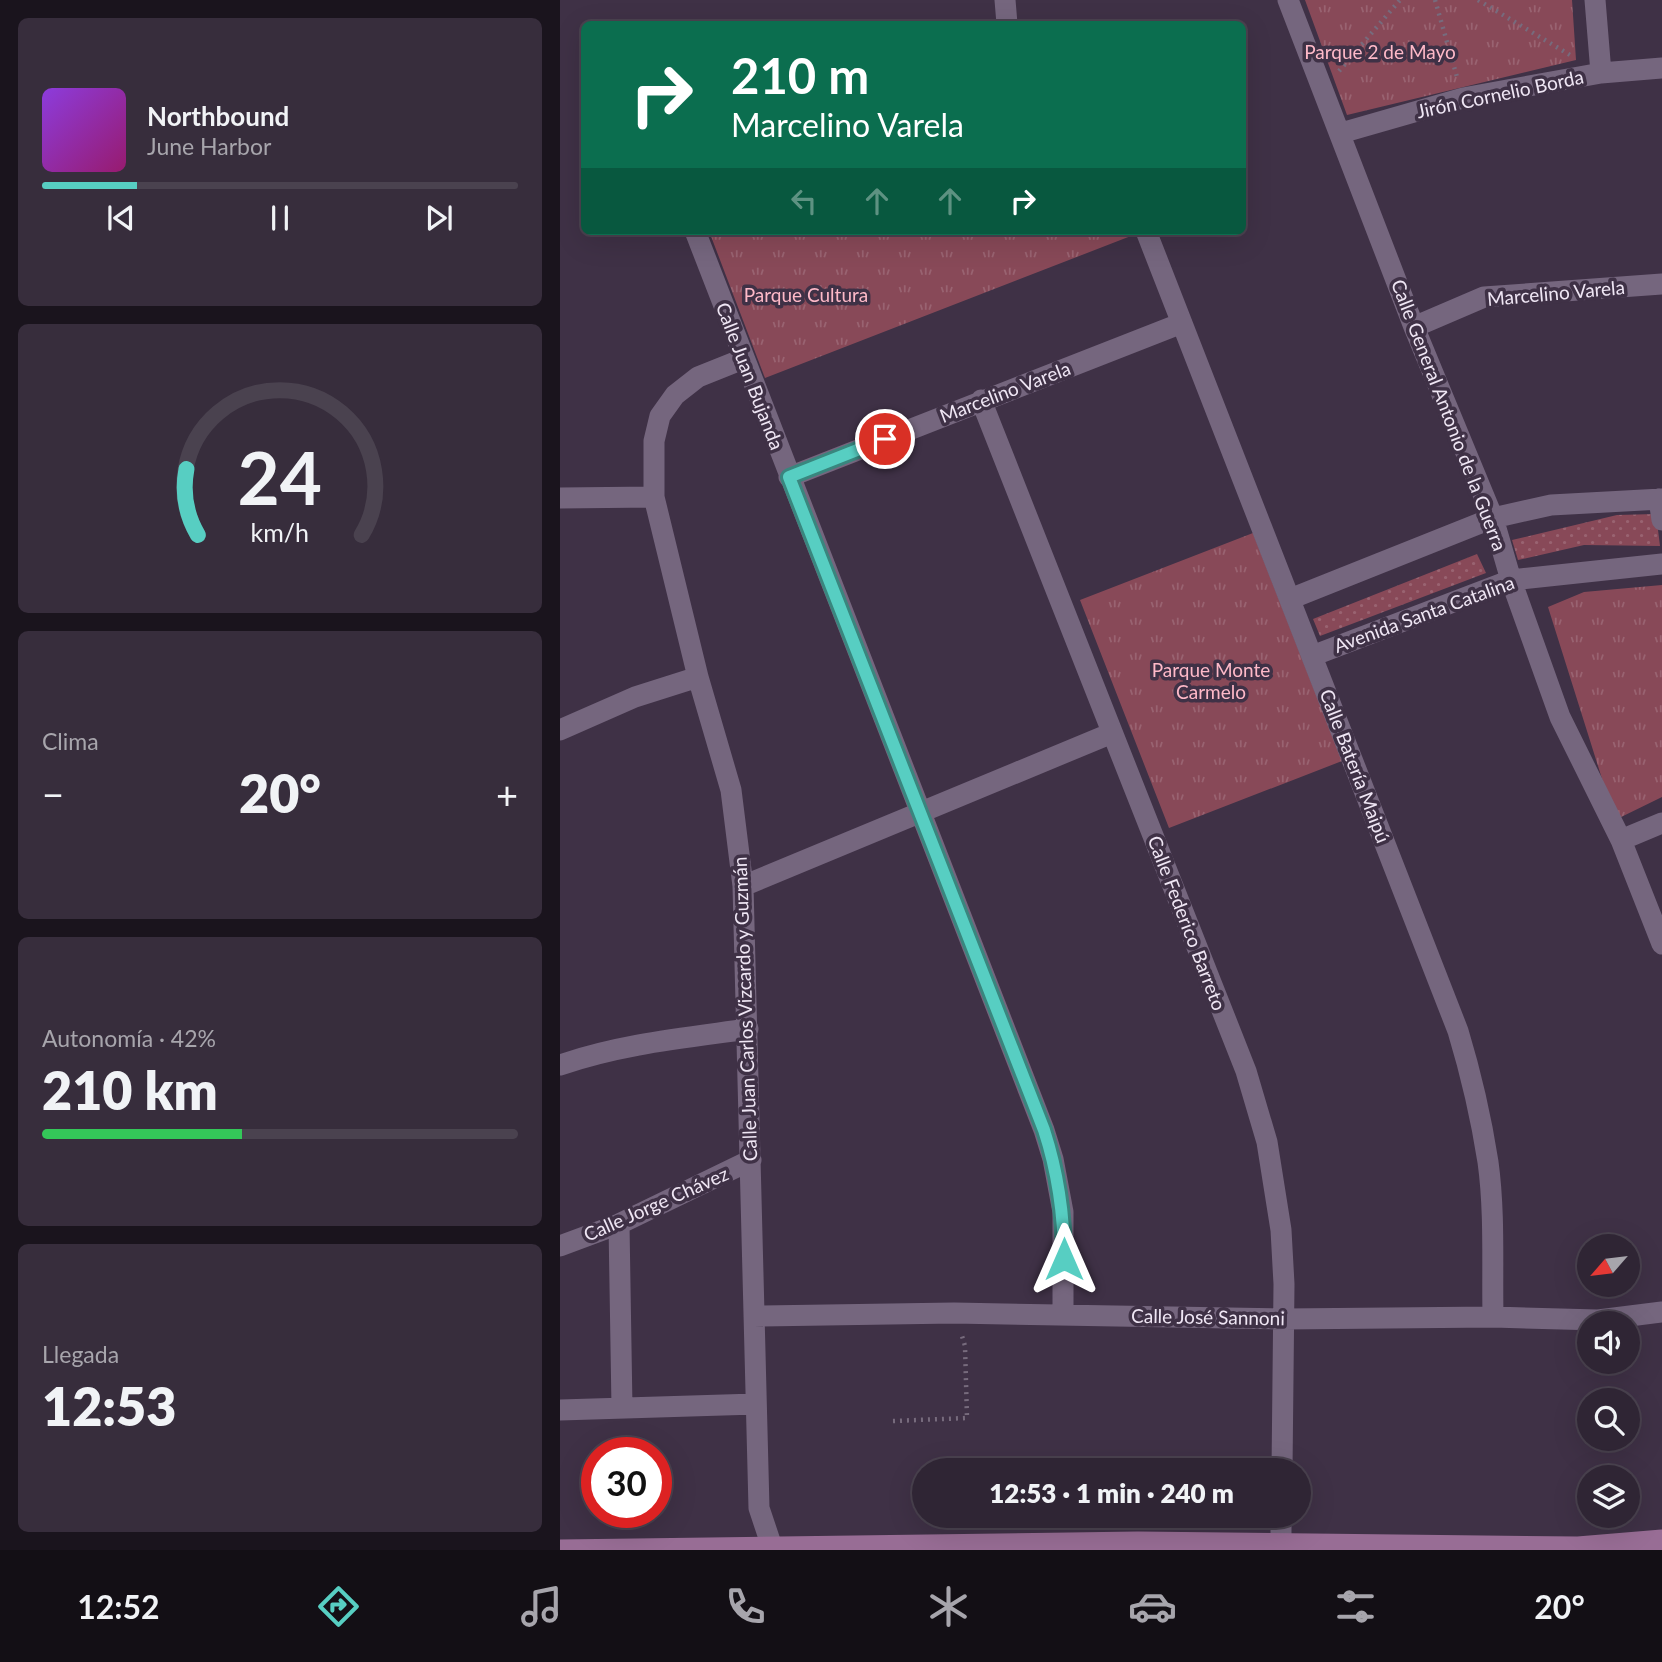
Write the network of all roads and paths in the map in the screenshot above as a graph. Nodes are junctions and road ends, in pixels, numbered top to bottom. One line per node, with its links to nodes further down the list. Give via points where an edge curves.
1 (1005, 0): 7 (street)
2 (1288, 0): 10 (street, Calle General Antonio de la Guerra)
3 (1400, 0): 10 (path)
4 (1435, 0): 11 (path)
5 (1478, 0): 9 (path)
6 (1595, 0): 9 (street)
7 (1007, 21)
8 (1662, 68): 9 (street, Jirón Cornelio Borda)
9 (1601, 73): 11 (street, Jirón Cornelio Borda)
10 (1323, 88): 12 (street, Calle General Antonio de la Guerra)
11 (1463, 98): 12 (street, Jirón Cornelio Borda)
12 (1341, 133): 17 (street, Calle General Antonio de la Guerra)
13 (696, 235): 18 (street, Calle Juan Bujanda)
14 (1148, 235): 16 (street, Calle Batería Maipú)
15 (1662, 284): 17 (street, Marcelino Varela, via 1484,298)
16 (1182, 323): 19 (street, Marcelino Varela); 28 (street, Calle Batería Maipú)
17 (1414, 327): 24 (street, Calle General Antonio de la Guerra)
18 (743, 359): 20 (street, Calle Juan Bujanda); 21 (street, Calle Juan Carlos Vizcardo y Guzmán, via 698,377 675,395 660,416 654,441)
19 (981, 400): 20 (street, Marcelino Varela); 32 (street, Calle Federico Barreto)
20 (789, 477): 33 (street, Calle Juan Bujanda)
21 (654, 497): 22 (street); 30 (street, Calle Juan Carlos Vizcardo y Guzmán)
22 (560, 498)
23 (1661, 499): 24 (street, via 1551,505); 25 (street)
24 (1493, 518): 27 (street, Calle General Antonio de la Guerra); 28 (street)
25 (1662, 520)
26 (1662, 564): 27 (street, Avenida Santa Catalina)
27 (1511, 580): 29 (street, Avenida Santa Catalina); 35 (street, Calle General Antonio de la Guerra, via 1560,717)
28 (1290, 599): 29 (street, Calle Batería Maipú)
29 (1312, 656): 47 (street, Calle Batería Maipú, via 1458,1031 1473,1084 1488,1164)
30 (698, 677): 31 (street, via 625,700); 36 (street, Calle Juan Carlos Vizcardo y Guzmán, via 731,790)
31 (560, 730)
32 (1112, 733): 33 (street); 48 (street, Calle Federico Barreto, via 1246,1071 1267,1142 1281,1230)
33 (920, 814): 36 (street); 45 (street, Calle Juan Bujanda, via 1053,1159 1063,1212)
34 (1662, 823): 35 (street)
35 (1621, 840): 37 (street, Calle General Antonio de la Guerra)
36 (743, 886): 38 (street, Calle Juan Carlos Vizcardo y Guzmán)
37 (1662, 944)
38 (748, 1029): 39 (street, via 635,1045); 40 (street, Calle Juan Carlos Vizcardo y Guzmán)
39 (560, 1065)
40 (751, 1160): 41 (street, Calle Jorge Chávez); 46 (street, Calle Juan Carlos Vizcardo y Guzmán)
41 (619, 1224): 42 (street, Calle Jorge Chávez); 50 (street)
42 (560, 1246)
43 (1662, 1312): 47 (street, Calle José Sannoni, via 1598,1320)
44 (954, 1313): 45 (street, Calle José Sannoni); 46 (street, Calle José Sannoni); 52 (path, via 965,1346 967,1419)
45 (1063, 1314): 48 (street, Calle José Sannoni)
46 (754, 1317): 49 (street, Calle Juan Carlos Vizcardo y Guzmán)
47 (1493, 1317): 48 (street, Calle José Sannoni)
48 (1284, 1319): 53 (street, Calle Federico Barreto)
49 (756, 1404): 50 (street); 58 (street, Calle Juan Carlos Vizcardo y Guzmán, via 759,1508)
50 (622, 1408): 51 (street)
51 (560, 1410)
52 (893, 1421)
53 (1282, 1458)
54 (1282, 1528): 57 (street)
55 (1662, 1540): 57 (main road, via 1578,1546)
56 (1138, 1546): 57 (main road); 58 (main road)
57 (1281, 1547)
58 (772, 1548): 59 (main road)
59 (560, 1550)

